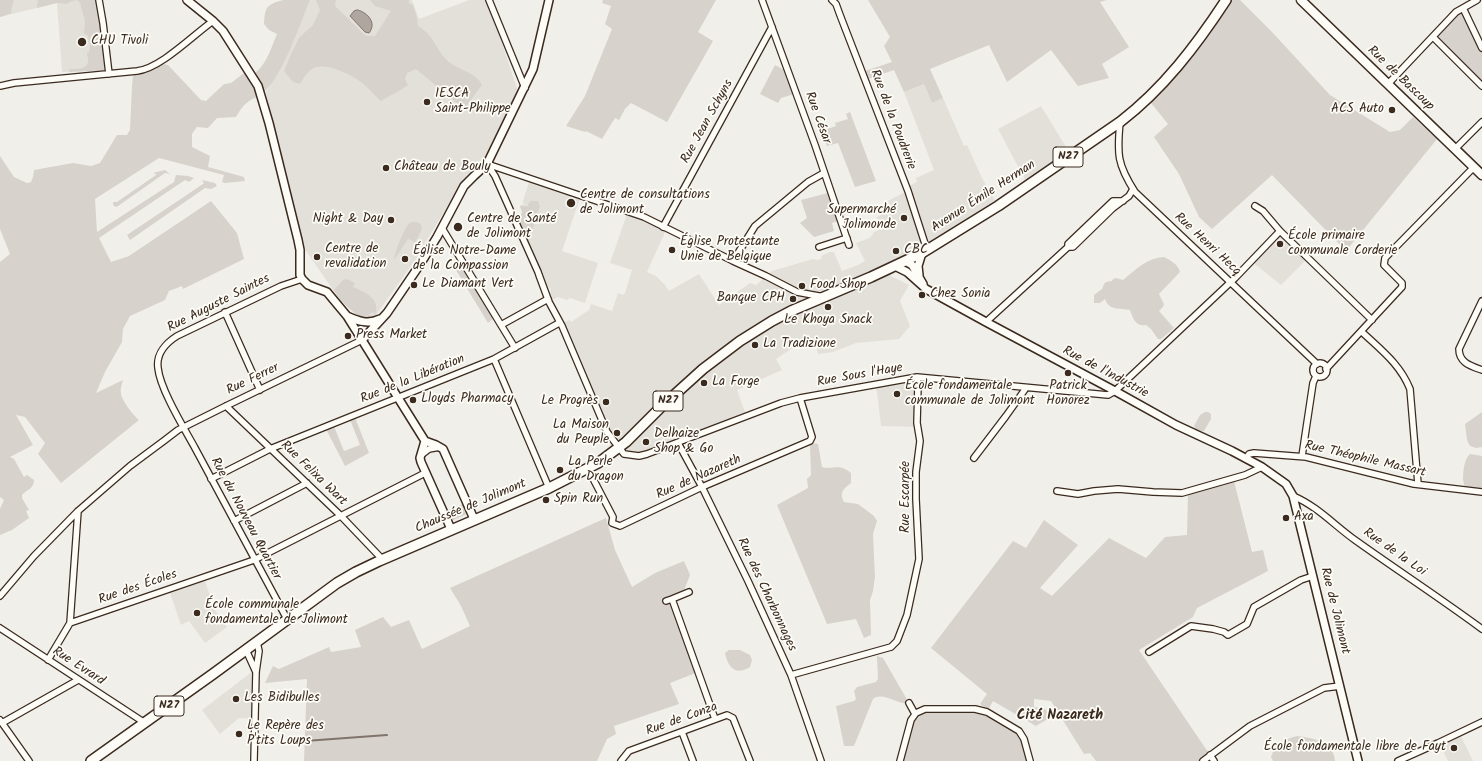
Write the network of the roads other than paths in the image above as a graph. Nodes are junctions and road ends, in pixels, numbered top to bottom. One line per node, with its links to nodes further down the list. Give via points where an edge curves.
1 (98, 0): 17 (street)
2 (187, 0): 12 (street)
3 (489, 0): 21 (street)
4 (549, 0): 21 (street, via 533,69)
5 (762, 0): 14 (street, Rue César)
6 (832, 0): 39 (street, Rue de la Poudrerie, via 846,29 908,191)
7 (1226, 0): 13 (main road, Avenue Émile Herman / N27)
8 (1230, 0): 13 (main road)
9 (1301, 0): 18 (main road, Rue de Bascoup)
10 (1477, 0): 11 (street)
11 (1463, 8): 15 (street); 16 (street)
12 (213, 21): 17 (street, via 152,67); 43 (street, via 261,93 298,240)
13 (1208, 26): 22 (main road, Avenue Émile Herman / N27, via 1169,77)
14 (772, 28): 27 (street, Rue César); 33 (street, Rue Jean Schyns)
15 (1433, 37): 18 (street); 20 (street)
16 (1482, 48)
17 (109, 74): 19 (street)
18 (1388, 84): 24 (main road, Rue de Bascoup)
19 (0, 86)
20 (1482, 86)
21 (525, 88): 25 (street)
22 (1120, 122): 29 (street, Rue Henri Hecq, via 1118,157 1123,173); 39 (main road, Avenue Émile Herman / N27, via 998,206)
23 (1482, 122): 24 (street)
24 (1455, 149): 26 (main road, Rue de Bascoup)
25 (487, 164): 33 (street, via 644,217); 34 (street, Rue Ferrer, via 464,186); 47 (street, via 495,176)
26 (1474, 167): 28 (main road, Rue de Bascoup); 52 (street, via 1385,258 1384,265 1402,283 1400,289)
27 (824, 173): 36 (street, Rue César); 40 (street, via 808,182 755,226)
28 (1482, 175)
29 (1133, 189): 30 (street, Rue Henri Hecq); 31 (street)
30 (1138, 195): 31 (street); 44 (street, Rue Henri Hecq)
31 (1129, 196): 53 (street, via 1123,201 1113,201 1068,244 1068,247)
32 (1255, 206): 35 (street, via 1263,211)
33 (663, 227): 40 (street)
34 (442, 228): 51 (street, Rue Ferrer); 55 (street)
35 (1280, 231): 44 (street); 52 (street)
36 (846, 238): 37 (street, Rue César); 38 (street)
37 (849, 245)
38 (819, 247)
39 (925, 251): 41 (main road, Avenue Émile Herman / N27); 45 (street, via 919,262 918,271)
40 (733, 261): 46 (street, via 797,292)
41 (905, 261): 42 (main road, N27); 45 (street, via 912,264)
42 (895, 266): 45 (street, Rue de l'Industrie); 46 (main road, Chaussée de Jolimont / N27)
43 (302, 279): 49 (street, Rue Auguste Saintes); 50 (street, via 308,285 327,292)
44 (1230, 281): 60 (street, Rue Henri Hecq); 67 (street)
45 (924, 286): 53 (street, Rue de l'Industrie)
46 (825, 297): 75 (main road, Chaussée de Jolimont / N27, via 772,321 740,341 703,369)
47 (548, 299): 54 (street); 55 (street)
48 (1482, 301): 62 (street, via 1459,349 1464,362)
49 (225, 312): 66 (street); 71 (street, Rue Auguste Saintes, via 170,340 158,359 162,384)
50 (347, 316): 51 (street, via 360,322 371,323); 57 (street)
51 (384, 317): 57 (street, Rue Ferrer)
52 (1372, 320): 56 (street)
53 (986, 322): 67 (street, Rue de l'Industrie)
54 (559, 323): 58 (street, Rue de la Libération); 75 (street, via 607,432)
55 (501, 324): 58 (street)
56 (1362, 332): 61 (street); 87 (street, via 1399,368 1410,389)
57 (362, 340): 66 (street, Rue Ferrer); 68 (street)
58 (516, 348): 59 (street, Rue de la Libération)
59 (494, 360): 68 (street, Rue de la Libération); 89 (street)
60 (1317, 364): 61 (street, via 1322,364); 63 (street, via 1313,369)
61 (1326, 369): 63 (street, via 1323,376)
62 (1482, 370)
63 (1316, 376): 78 (street)
64 (917, 377): 65 (street, Rue Sous l'Haye); 69 (street, Rue Sous l'Haye); 112 (street, Rue Escarpée, via 917,423 920,441 916,499 919,554 906,617 897,641 892,647)
65 (1026, 388): 67 (street, Rue Sous l'Haye, via 1106,396); 79 (street)
66 (260, 390): 70 (street, Rue Ferrer)
67 (1115, 390): 80 (street, Rue de l'Industrie, via 1176,425)
68 (398, 398): 72 (street); 76 (street, Rue de la Libération)
69 (800, 398): 73 (street, Rue Sous l'Haye, via 777,404); 88 (street, Rue de Nazareth, via 812,439)
70 (226, 406): 71 (street, Rue Ferrer); 76 (street, Rue Felixa Wart)
71 (184, 428): 85 (street, Rue du Nouveau Quartier); 93 (street, Rue Ferrer, via 130,466)
72 (425, 441): 74 (street); 77 (street)
73 (678, 443): 75 (street, Rue Sous l'Haye, via 639,456 624,454); 88 (street, Rue des Charbonnages)
74 (440, 447): 77 (street, via 429,449); 95 (street, via 447,457)
75 (618, 448): 82 (main road, Chaussée de Jolimont / N27)
76 (270, 449): 85 (street, Rue de la Libération); 86 (street, Rue Felixa Wart)
77 (420, 455): 83 (street)
78 (1302, 456): 80 (street, Rue Théophile Massart, via 1254,453 1249,454); 87 (street, Rue Théophile Massart)
79 (974, 458)
80 (1246, 459): 81 (street, Rue de l'Industrie)
81 (1262, 467): 84 (street, Rue de l'Industrie); 90 (street, via 1245,475 1182,493 1118,489 1078,494)
82 (588, 469): 88 (street, Rue de Nazareth, via 613,517 612,523 616,526); 89 (main road, Chaussée de Jolimont / N27)
83 (425, 473): 94 (street, Rue des Écoles); 97 (street)
84 (1273, 476): 92 (street, Rue de Jolimont, via 1286,484)
85 (212, 479): 96 (street, Rue du Nouveau Quartier)
86 (307, 483): 94 (street, Rue Felixa Wart); 96 (street)
87 (1418, 484): 91 (street, Rue Théophile Massart)
88 (702, 487): 112 (street, Rue des Charbonnages)
89 (549, 488): 95 (main road, Chaussée de Jolimont / N27)
90 (1057, 491)
91 (1482, 492)
92 (1293, 496): 100 (street, Rue de Jolimont); 106 (street, Rue de la Loi, via 1316,508 1347,534)
93 (78, 511): 102 (street, Rue Ferrer); 104 (street)
94 (341, 516): 98 (street, Rue des Écoles); 99 (street, Rue Felixa Wart)
95 (474, 519): 97 (main road, Chaussée de Jolimont / N27)
96 (234, 521): 98 (street, Rue du Nouveau Quartier)
97 (451, 530): 99 (main road, Chaussée de Jolimont / N27)
98 (254, 560): 103 (street, Rue du Nouveau Quartier); 104 (street, Rue des Écoles)
99 (383, 560): 103 (main road, Chaussée de Jolimont / N27, via 337,583)
100 (1313, 576): 109 (street, via 1301,580 1254,607 1247,624 1228,635 1213,629 1191,626); 114 (street, Rue de Jolimont)
101 (689, 592): 117 (street, via 669,600)
102 (0, 596)
103 (287, 620): 107 (main road, Chaussée de Jolimont / N27)
104 (70, 623): 110 (street)
105 (0, 628): 110 (street, Rue Evrard)
106 (1482, 629)
107 (257, 642): 108 (main road, Chaussée de Jolimont / N27); 111 (street, via 259,651)
108 (246, 650): 111 (street); 120 (main road, Chaussée de Jolimont / N27)
109 (1149, 652)
110 (48, 660): 113 (street, Rue Evrard)
111 (256, 672): 125 (street)
112 (791, 675): 129 (street, Rue des Charbonnages)
113 (78, 680): 118 (street); 120 (street, Rue Evrard)
114 (1340, 686): 122 (street, via 1324,688 1250,726); 134 (street, Rue de Jolimont)
115 (909, 703): 116 (street)
116 (915, 714): 130 (street); 131 (street, via 925,709 974,709 987,712 1021,734)
117 (715, 719): 121 (street, Rue de Conza); 128 (street, Rue de Conza, via 727,715 733,718)
118 (1, 721): 123 (street)
119 (1482, 722): 135 (street)
120 (145, 723): 124 (main road, Chaussée de Jolimont / N27)
121 (682, 732): 126 (street, Rue de Conza, via 629,751); 127 (street)
122 (1210, 756): 132 (street); 133 (street)
123 (29, 761)
124 (91, 761)
125 (254, 761)
126 (620, 761)
127 (693, 761)
128 (750, 761)
129 (821, 761)
130 (900, 761)
131 (1030, 761)
132 (1203, 761)
133 (1214, 761)
134 (1358, 761)
135 (1398, 761)

